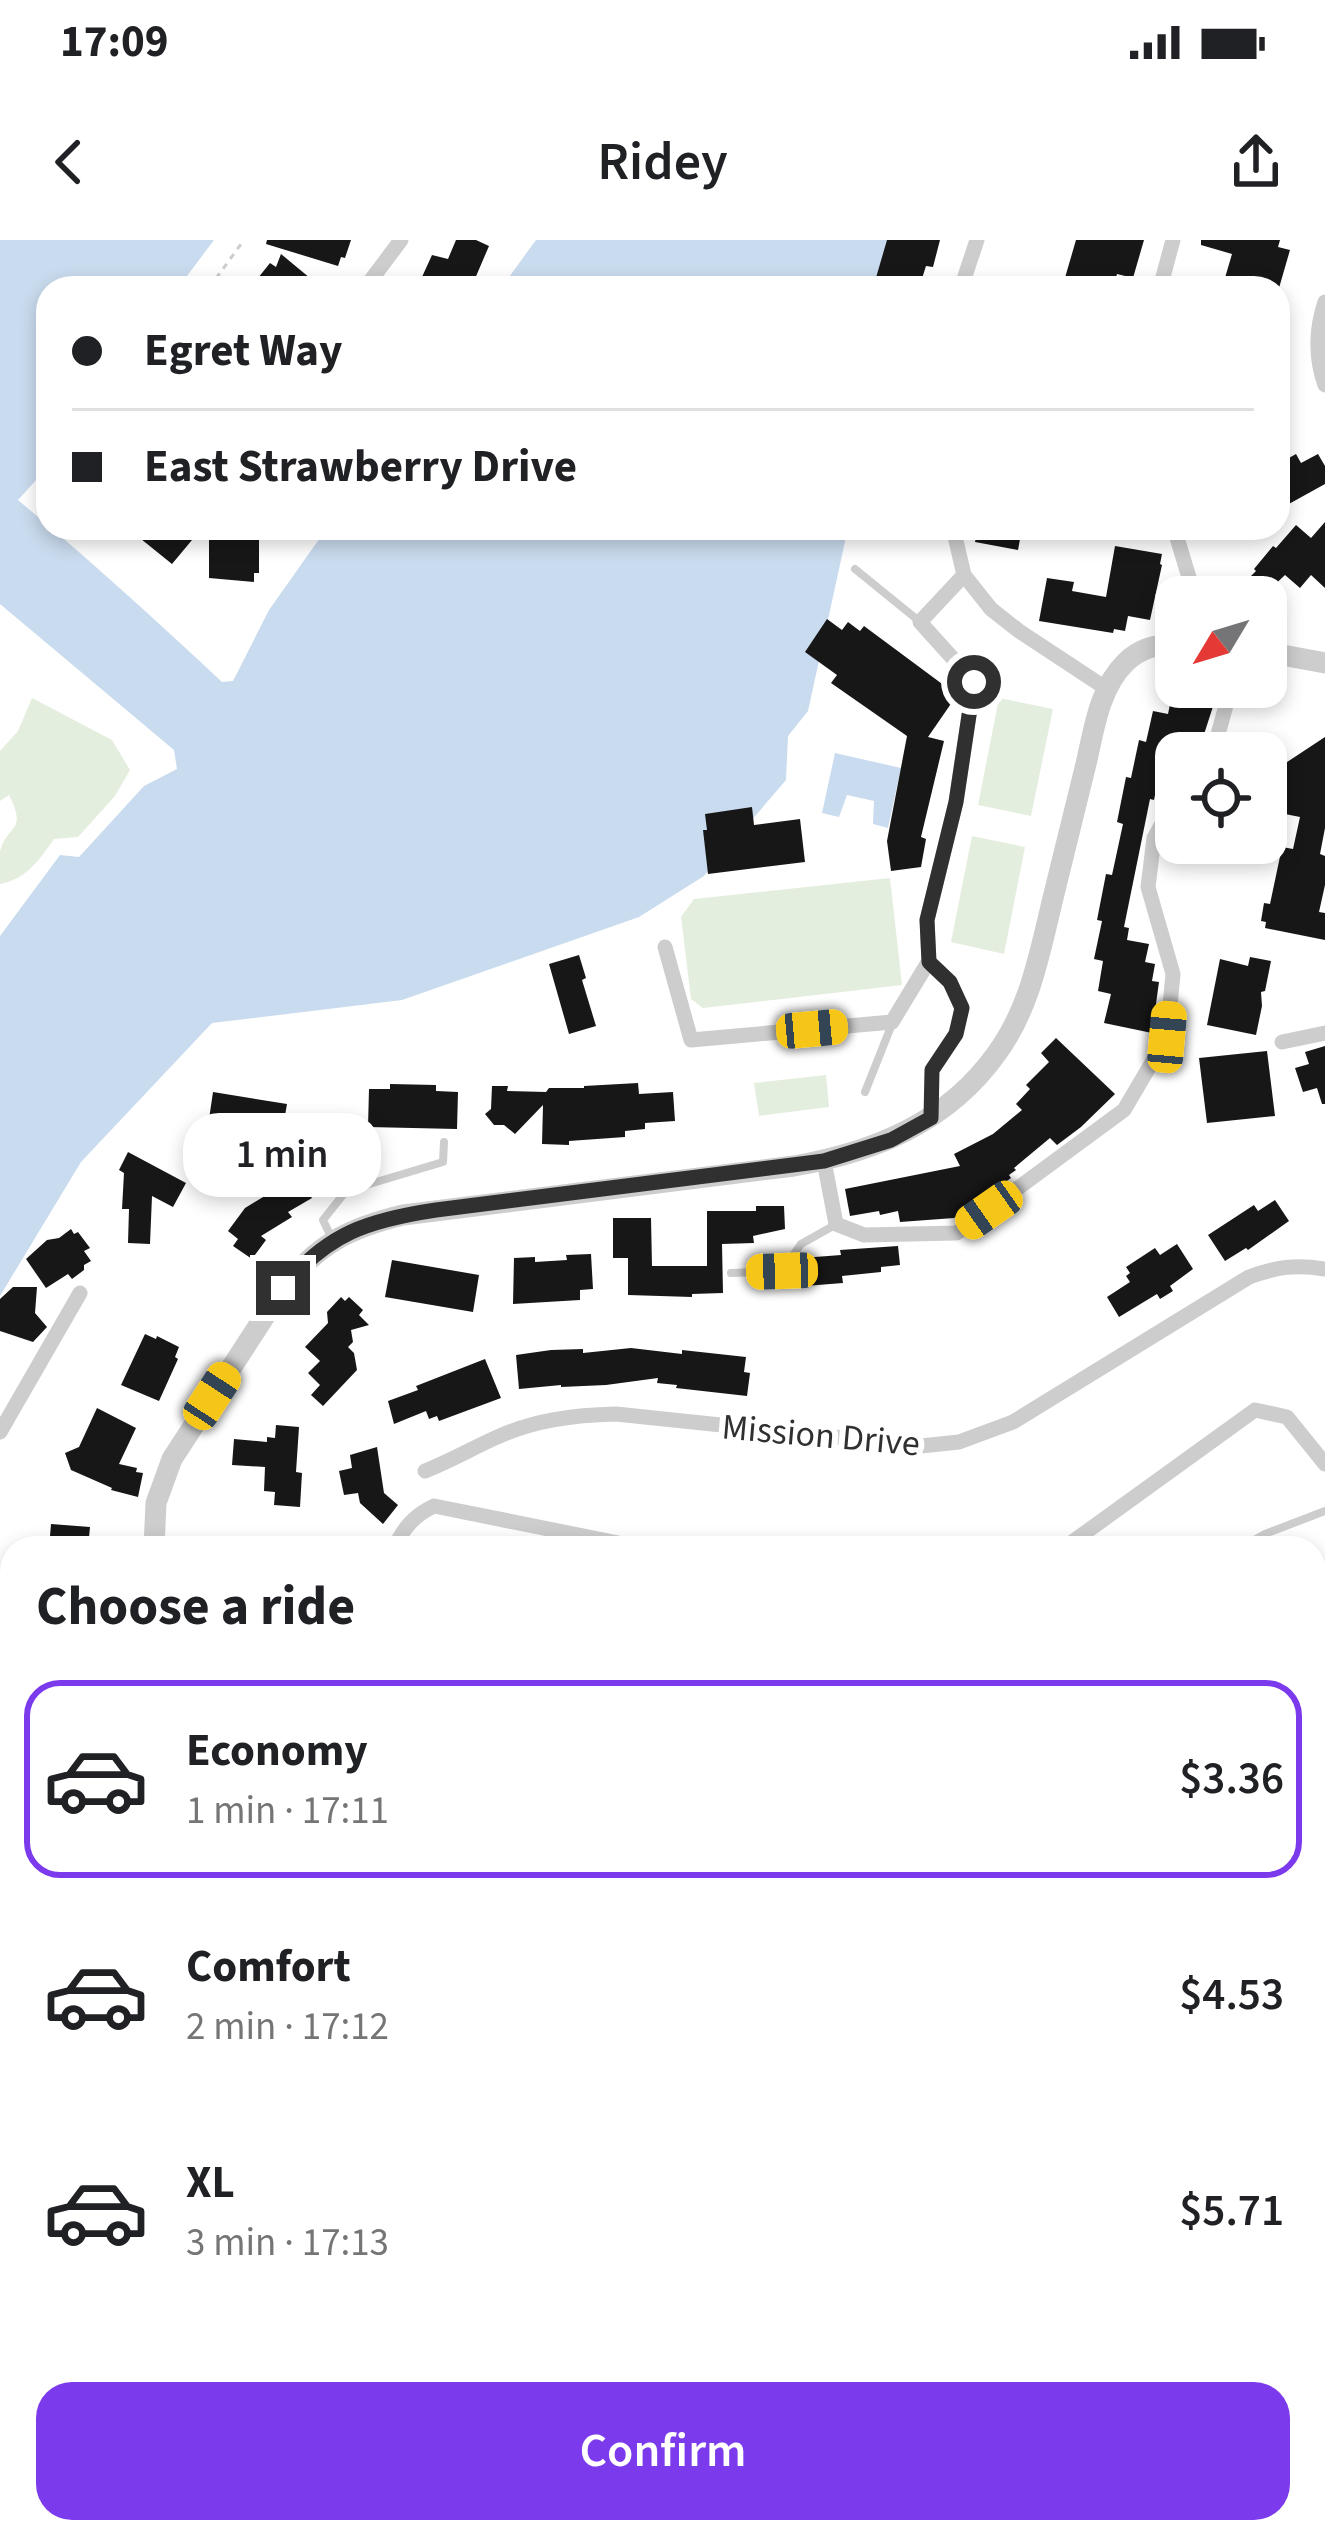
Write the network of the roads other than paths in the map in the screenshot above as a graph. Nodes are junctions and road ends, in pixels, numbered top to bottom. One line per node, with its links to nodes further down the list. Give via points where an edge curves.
1 (401, 240): 4 (street)
2 (977, 240): 5 (street)
3 (1173, 240): 6 (street)
4 (373, 276)
5 (965, 276)
6 (1163, 276)
7 (1325, 302): 8 (street, via 1317,325)
8 (1325, 385)
9 (956, 540): 12 (street)
10 (1178, 540): 13 (street)
11 (855, 569): 14 (lane)
12 (964, 574): 14 (street); 18 (street, via 1005,620)
13 (1189, 576)
14 (920, 622): 21 (street, via 974,682 927,920)
15 (1155, 646): 18 (street, via 1125,662)
16 (1287, 656): 17 (street)
17 (1325, 663)
18 (1107, 689): 26 (street, via 1022,1010 978,1076)
19 (1155, 836): 31 (street, via 1148,886 1173,974 1167,1037 1124,1110 957,1233 864,1235)
20 (665, 947): 22 (street, via 691,1040)
21 (929, 962): 22 (street); 26 (lane, via 962,1008 932,1070)
22 (892, 1022): 25 (lane)
23 (1325, 1033): 24 (street)
24 (1282, 1042)
25 (865, 1092)
26 (931, 1118): 28 (street)
27 (444, 1142): 30 (lane, via 443,1162)
28 (824, 1161): 31 (street); 32 (street, via 419,1213)
29 (250, 1165): 30 (lane, via 293,1135 358,1122 365,1153)
30 (346, 1191): 32 (lane, via 323,1220)
31 (836, 1224): 34 (lane, via 801,1244 782,1271)
32 (333, 1240): 40 (street, via 283,1288 172,1459 155,1503)
33 (1325, 1269): 38 (street, Mission Drive, via 1293,1265 1249,1277 1013,1423 959,1442 921,1446 572,1415)
34 (731, 1274)
35 (80, 1293): 36 (street)
36 (0, 1432)
37 (1325, 1464): 43 (street, via 1287,1417 1255,1410)
38 (425, 1471)
39 (1325, 1511): 44 (lane)
40 (154, 1536)
41 (401, 1536): 42 (street, via 434,1507)
42 (582, 1536)
43 (1081, 1536)
44 (1261, 1536)

